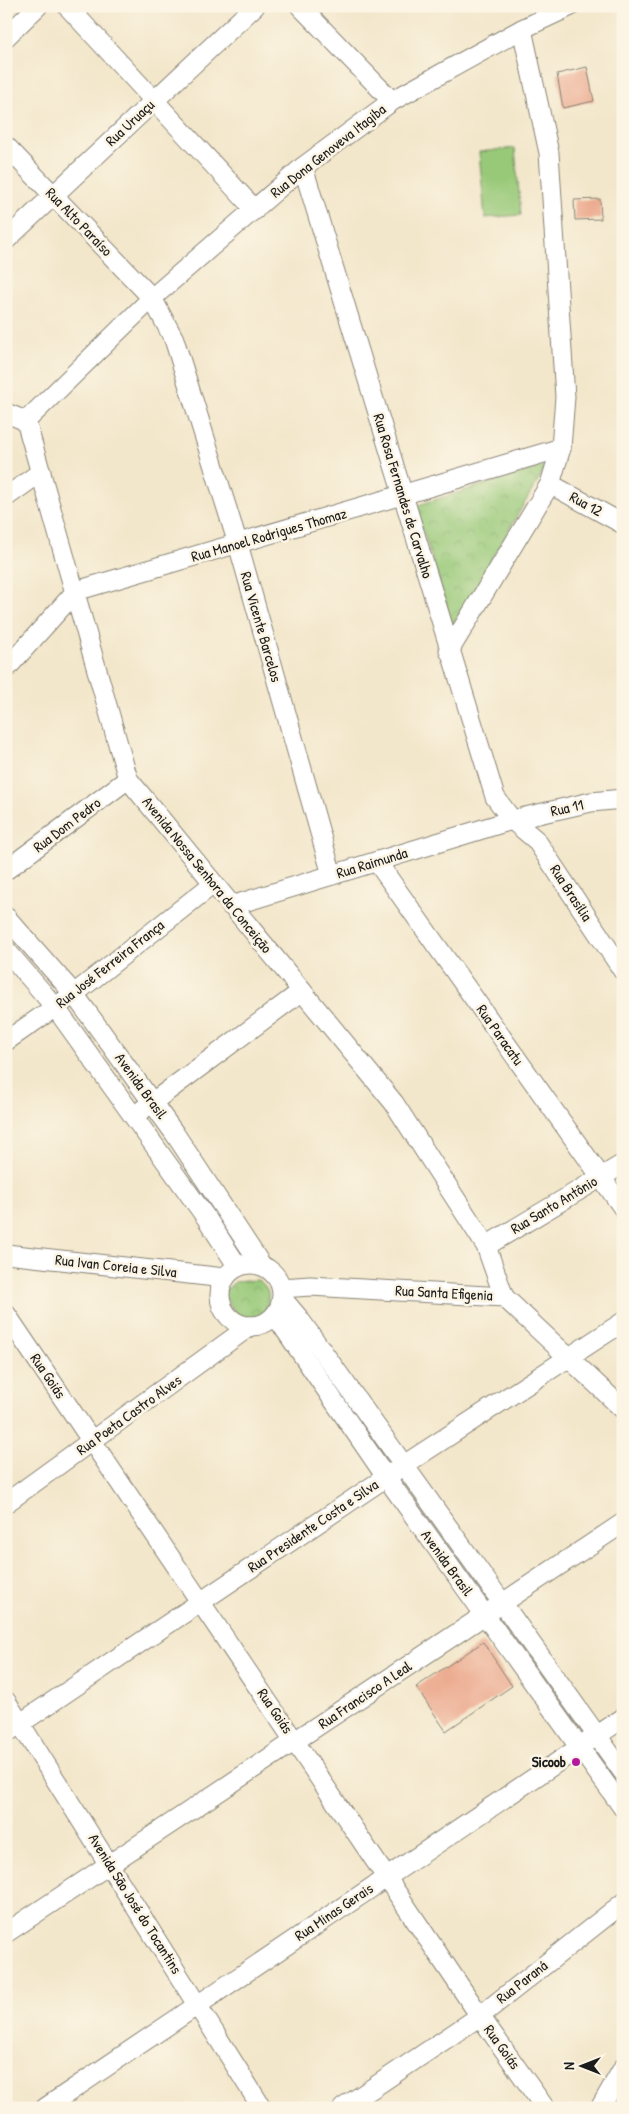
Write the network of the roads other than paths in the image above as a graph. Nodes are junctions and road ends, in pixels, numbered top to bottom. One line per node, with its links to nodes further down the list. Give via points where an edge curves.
1 (38, 6): 7 (street)
2 (68, 6): 8 (street)
3 (255, 6): 8 (street, Rua Uruaçu)
4 (300, 6): 9 (street)
5 (571, 6): 6 (street, Rua Dona Genoveva Itagiba)
6 (522, 29): 9 (street, Rua Dona Genoveva Itagiba); 18 (street, via 550,153 565,397)
7 (6, 37)
8 (154, 100): 12 (street, Rua Uruaçu); 13 (street)
9 (392, 101): 11 (street, Rua Dona Genoveva Itagiba)
10 (6, 146): 12 (street, Rua Alto Paraíso)
11 (303, 167): 13 (street, Rua Dona Genoveva Itagiba); 21 (street, Rua Rosa Fernandes de Carvalho)
12 (52, 195): 14 (street, Rua Uruaçu); 15 (street, Rua Alto Paraíso)
13 (254, 210): 15 (street, Rua Dona Genoveva Itagiba)
14 (6, 240)
15 (152, 298): 17 (street, Rua Dona Genoveva Itagiba); 24 (street, Rua Vicente Barcelos, via 174,339)
16 (6, 413): 17 (street)
17 (26, 421): 19 (street, Avenida Nossa Senhora da Conceição)
18 (561, 448): 20 (street); 21 (street, Rua Manoel Rodrigues Thomaz)
19 (41, 472): 22 (street); 25 (street, Avenida Nossa Senhora da Conceição)
20 (550, 484): 23 (street, Rua 12); 26 (street)
21 (403, 496): 24 (street, Rua Manoel Rodrigues Thomaz); 26 (street, Rua Rosa Fernandes de Carvalho)
22 (6, 497)
23 (623, 524)
24 (238, 544): 25 (street, Rua Manoel Rodrigues Thomaz); 33 (street, Rua Vicente Barcelos)
25 (76, 591): 27 (street); 28 (street, Avenida Nossa Senhora da Conceição)
26 (449, 651): 30 (street, Rua Rosa Fernandes de Carvalho, via 495,797)
27 (6, 669)
28 (128, 779): 32 (street, Rua Dom Pedro); 34 (street, Avenida Nossa Senhora da Conceição)
29 (623, 799): 30 (street, Rua 11, via 591,802)
30 (512, 820): 31 (street, Rua Raimunda); 38 (street, Rua Brasília, via 536,840)
31 (377, 862): 33 (street, Rua Raimunda); 46 (street, Rua Paracatu)
32 (6, 870)
33 (332, 875): 35 (street, Rua Raimunda)
34 (213, 884): 35 (street, Avenida Nossa Senhora da Conceição); 40 (street, Rua José Ferreira França)
35 (231, 906): 39 (street, Avenida Nossa Senhora da Conceição)
36 (6, 917): 40 (street, Avenida Brasil)
37 (6, 950): 41 (street, Avenida Brasil)
38 (623, 971)
39 (302, 991): 43 (street); 48 (street, Avenida Nossa Senhora da Conceição, via 394,1103)
40 (74, 994): 41 (street, Rua José Ferreira França); 43 (street, Avenida Brasil)
41 (55, 1007): 42 (street, Rua José Ferreira França); 44 (street, Avenida Brasil)
42 (6, 1041)
43 (153, 1103): 44 (street); 50 (street, Avenida Brasil)
44 (132, 1116): 51 (street, Avenida Brasil, via 207,1219)
45 (623, 1164): 46 (street, Rua Santo Antônio)
46 (601, 1177): 47 (street, Rua Paracatu); 48 (street, Rua Santo Antônio)
47 (623, 1208)
48 (486, 1246): 53 (street, Avenida Nossa Senhora da Conceição)
49 (6, 1254): 51 (street, Rua Ivan Coreia e Silva)
50 (262, 1266): 51 (street, via 250,1264); 52 (street, via 271,1271)
51 (231, 1273): 57 (street, via 221,1288 224,1309 230,1318)
52 (282, 1293): 53 (street, Rua Santa Efigenia, via 310,1286); 55 (street); 61 (street, Avenida Brasil)
53 (504, 1297): 58 (street, Rua Santa Efigenia)
54 (6, 1314): 60 (street, Rua Goiás)
55 (275, 1315): 57 (street, via 264,1324); 62 (street, Avenida Brasil)
56 (623, 1322): 58 (street, Rua Presidente Costa e Silva)
57 (250, 1326): 60 (street, Rua Poeta Castro Alves)
58 (571, 1358): 59 (street, Rua Santa Efigenia); 61 (street, Rua Presidente Costa e Silva)
59 (623, 1408)
60 (93, 1442): 63 (street, Rua Poeta Castro Alves); 65 (street, Rua Goiás)
61 (404, 1464): 62 (street, Rua Presidente Costa e Silva); 66 (street, Avenida Brasil)
62 (386, 1478): 65 (street, Rua Presidente Costa e Silva); 67 (street, Avenida Brasil)
63 (6, 1503)
64 (623, 1523): 66 (street, Rua Francisco A Leal)
65 (200, 1601): 70 (street, Rua Presidente Costa e Silva); 72 (street, Rua Goiás)
66 (502, 1603): 67 (street, Rua Francisco A Leal); 71 (street, Avenida Brasil)
67 (485, 1615): 72 (street, Rua Francisco A Leal); 73 (street, Avenida Brasil)
68 (6, 1701): 70 (street, Avenida São José do Tocantins)
69 (623, 1718): 71 (street, Rua Minas Gerais)
70 (14, 1729): 76 (street, Avenida São José do Tocantins)
71 (596, 1735): 73 (street, Rua Minas Gerais); 74 (street, Avenida Brasil)
72 (295, 1741): 76 (street, Rua Francisco A Leal); 77 (street, Rua Goiás)
73 (579, 1747): 75 (street, Avenida Brasil); 77 (street, Rua Minas Gerais)
74 (623, 1772)
75 (623, 1808)
76 (110, 1864): 79 (street, Rua Francisco A Leal); 80 (street, Avenida São José do Tocantins)
77 (387, 1876): 80 (street, Rua Minas Gerais); 81 (street, Rua Goiás)
78 (623, 1903): 81 (street, Rua Paraná)
79 (6, 1933)
80 (199, 2004): 83 (street, Rua Minas Gerais); 84 (street, Avenida São José do Tocantins)
81 (480, 2016): 85 (street, Rua Paraná); 86 (street, Rua Goiás)
82 (623, 2068): 87 (street)
83 (45, 2108)
84 (262, 2108)
85 (343, 2108)
86 (545, 2108)
87 (600, 2108)

